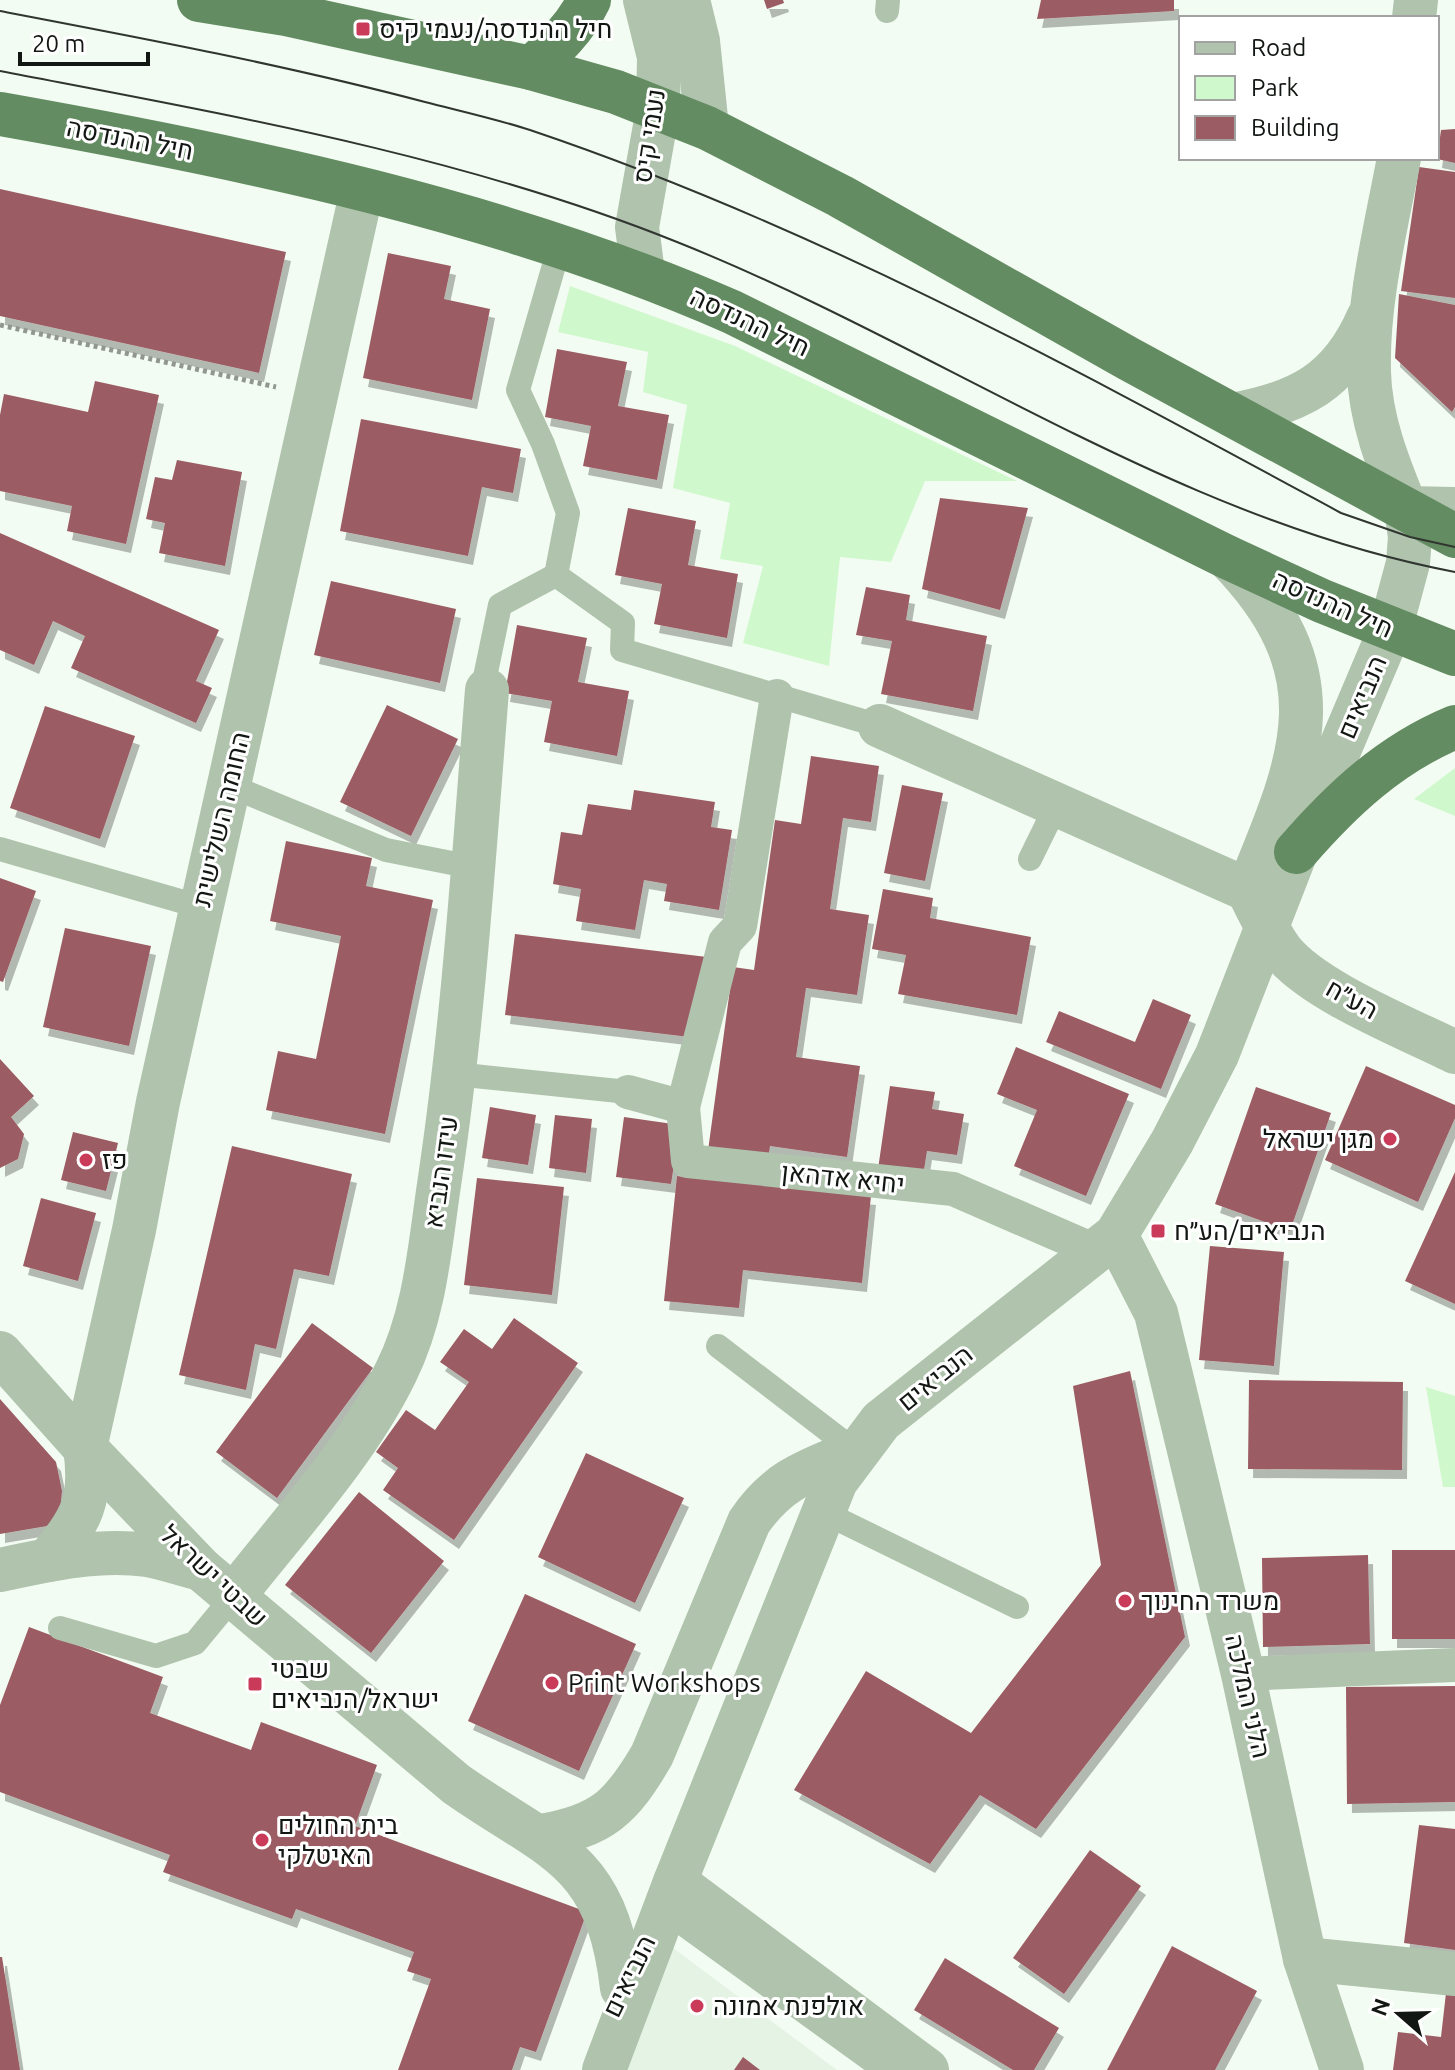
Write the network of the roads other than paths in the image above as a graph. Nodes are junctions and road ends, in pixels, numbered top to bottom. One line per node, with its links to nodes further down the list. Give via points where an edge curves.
1 (199, 0): 5 (highway)
2 (589, 0): 5 (highway, via 580,20)
3 (645, 0): 6 (street, נעמי קיס, via 659,57)
4 (688, 0): 8 (street, נעמי קיס)
5 (531, 68): 6 (highway)
6 (658, 109): 8 (highway); 12 (street, נעמי קיס, via 637,227)
7 (0, 114): 10 (highway, חיל ההנדסה)
8 (707, 128): 14 (highway, via 840,196)
9 (1399, 160): 13 (street)
10 (362, 190): 11 (highway, חיל ההנדסה); 26 (street, החומה השלישית)
11 (559, 248): 12 (highway, חיל ההנדסה); 19 (lane, via 518,390 568,513)
12 (643, 273): 18 (highway, חיל ההנדסה)
13 (1372, 308): 14 (street, via 1345,359 1318,385 1284,402); 15 (street, הנביאים, via 1369,372 1376,426)
14 (1232, 415): 15 (highway)
15 (1406, 508): 16 (street); 17 (highway); 20 (street, הנביאים, via 1408,563)
16 (1455, 509)
17 (1455, 536)
18 (1227, 557): 20 (highway, חיל ההנדסה); 33 (street, הנביאים, via 1273,609 1291,646 1301,694 1296,769)
19 (556, 575): 22 (lane, via 500,605 484,682); 23 (lane, via 623,623 622,650)
20 (1390, 630): 21 (highway, חיל ההנדסה); 29 (street, הנביאים)
21 (1455, 654)
22 (487, 690): 31 (street, עידו הנביא)
23 (777, 696): 24 (lane); 37 (street, via 740,926 725,942)
24 (880, 726): 27 (street)
25 (1455, 727): 29 (highway, via 1378,770 1337,804)
26 (228, 785): 31 (lane, via 386,850); 32 (street, החומה השלישית)
27 (1057, 804): 30 (lane); 33 (street)
28 (0, 849): 32 (lane)
29 (1296, 852): 33 (street, הנביאים)
30 (1030, 859)
31 (472, 867): 35 (street, עידו הנביא)
32 (201, 907): 41 (street, החומה השלישית)
33 (1257, 908): 34 (street, הע״ח, via 1282,950 1318,980); 38 (street, הנביאים, via 1217,1055 1172,1142)
34 (1455, 1052)
35 (455, 1074): 36 (lane); 46 (street, עידו הנביא, via 426,1273 398,1370 370,1420)
36 (628, 1092): 37 (street)
37 (683, 1107): 38 (street, יחיא אדהאן, via 688,1161 953,1189)
38 (1106, 1243): 42 (street, הנביאים, via 911,1396); 50 (street, הלני המלכה, via 1156,1313)
39 (718, 1346): 42 (lane)
40 (0, 1353): 41 (street, שבטי ישראל)
41 (85, 1448): 44 (street, החומה השלישית, via 90,1481 82,1510); 46 (street, שבטי ישראל)
42 (855, 1451): 43 (street, הנביאים); 51 (street, via 784,1482 749,1522 634,1787 602,1819)
43 (823, 1512): 47 (lane); 52 (street, הנביאים)
44 (48, 1560): 45 (street); 46 (street, via 148,1555)
45 (1, 1571)
46 (217, 1583): 48 (lane, via 195,1643 156,1656); 51 (street, שבטי ישראל, via 456,1784)
47 (1017, 1607)
48 (60, 1628)
49 (1455, 1665): 50 (street)
50 (1243, 1674): 53 (street, הלני המלכה)
51 (541, 1836): 55 (street, שבטי ישראל, via 597,1893 618,1950)
52 (669, 1896): 55 (street, הנביאים); 57 (street, הנביאים); 58 (lane); 59 (street)
53 (1305, 1959): 54 (street); 60 (street, הלני המלכה)
54 (1455, 1974)
55 (622, 1988): 56 (street, הנביאים)
56 (584, 2070)
57 (604, 2070)
58 (885, 2070)
59 (927, 2070)
60 (1342, 2070)

